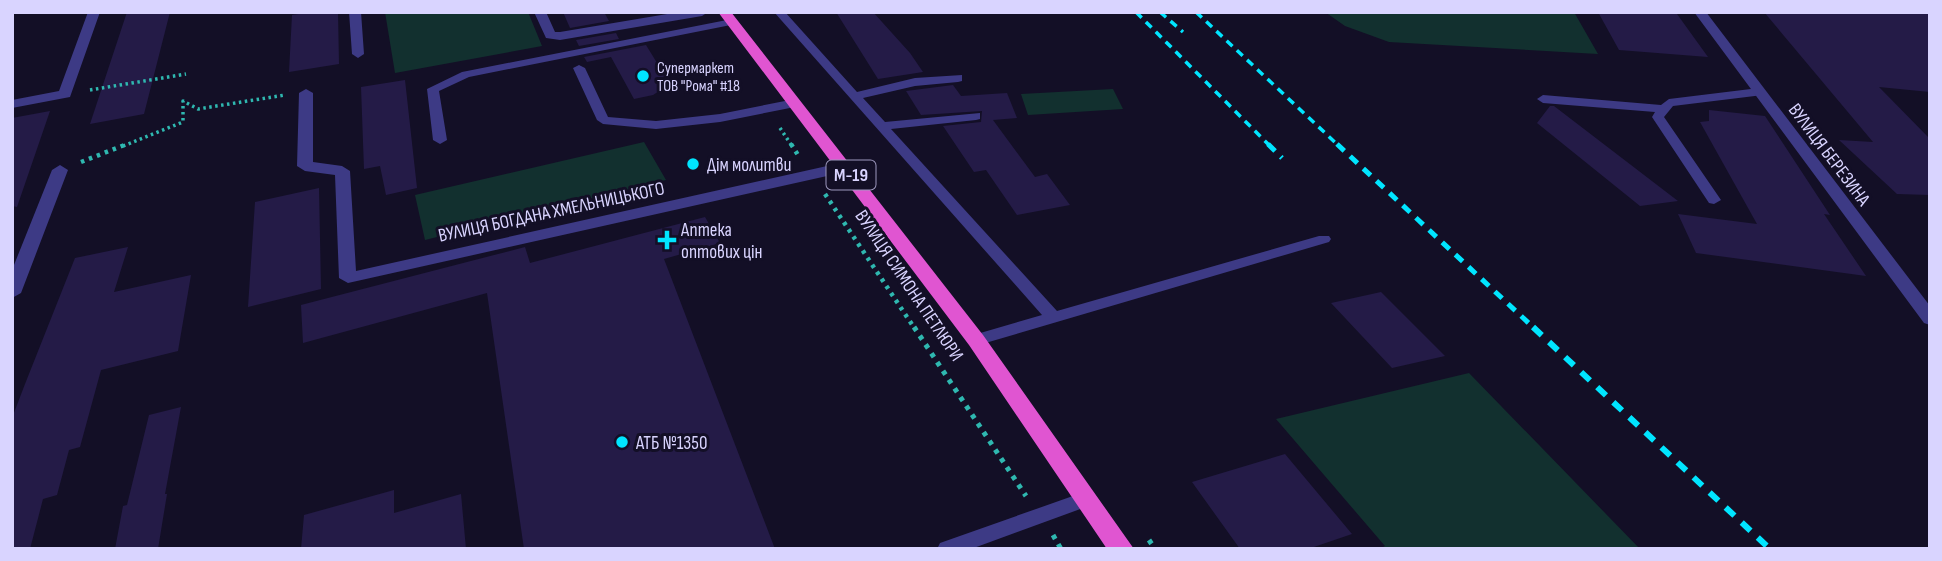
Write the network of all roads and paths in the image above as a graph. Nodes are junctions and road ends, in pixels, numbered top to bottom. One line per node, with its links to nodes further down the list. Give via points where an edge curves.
1 (94, 12): 14 (street)
2 (355, 12): 8 (street)
3 (540, 12): 6 (street, via 550,35 560,36)
4 (779, 12): 15 (lane)
5 (1700, 12): 12 (street, ВУЛИЦЯ БЕРЕЗИНА)
6 (699, 13)
7 (728, 17): 17 (highway, ВУЛИЦЯ СИМОНА ПЕТЛЮРИ / М-19); 23 (lane, via 466,74 433,89)
8 (358, 54)
9 (579, 68): 20 (lane, via 603,120 656,125)
10 (186, 74): 14 (path)
11 (958, 78): 15 (lane)
12 (1759, 92): 19 (lane, via 1669,103); 31 (street, ВУЛИЦЯ БЕРЕЗИНА)
13 (306, 93): 25 (path, via 198,109 183,101 183,122); 26 (street, ВУЛИЦЯ БОГДАНА ХМЕЛЬНИЦЬКОГО, via 305,166 342,171 348,278)
14 (65, 94): 18 (street)
15 (855, 96): 22 (lane)
16 (1542, 99): 19 (lane)
17 (795, 103): 20 (lane); 24 (highway, ВУЛИЦЯ СИМОНА ПЕТЛЮРИ / М-19)
18 (12, 104)
19 (1664, 109): 27 (lane, via 1658,117)
20 (768, 110): 26 (path, ВУЛИЦЯ СИМОНА ПЕТЛЮРИ)
21 (976, 116): 22 (lane)
22 (881, 126): 30 (lane)
23 (440, 140)
24 (845, 167): 26 (street, ВУЛИЦЯ БОГДАНА ХМЕЛЬНИЦЬКОГО); 32 (highway, ВУЛИЦЯ СИМОНА ПЕТЛЮРИ / М-19)
25 (60, 170): 29 (street)
26 (812, 175): 34 (path, ВУЛИЦЯ СИМОНА ПЕТЛЮРИ)
27 (1714, 200)
28 (1324, 239): 30 (lane)
29 (12, 293)
30 (1053, 317): 32 (lane)
31 (1930, 319)
32 (976, 340): 33 (highway, М-19)
33 (1087, 499): 34 (lane); 37 (highway, М-19)
34 (1040, 516): 35 (lane); 36 (path, ВУЛИЦЯ СИМОНА ПЕТЛЮРИ)
35 (947, 549)
36 (1061, 549)
37 (1121, 549)

